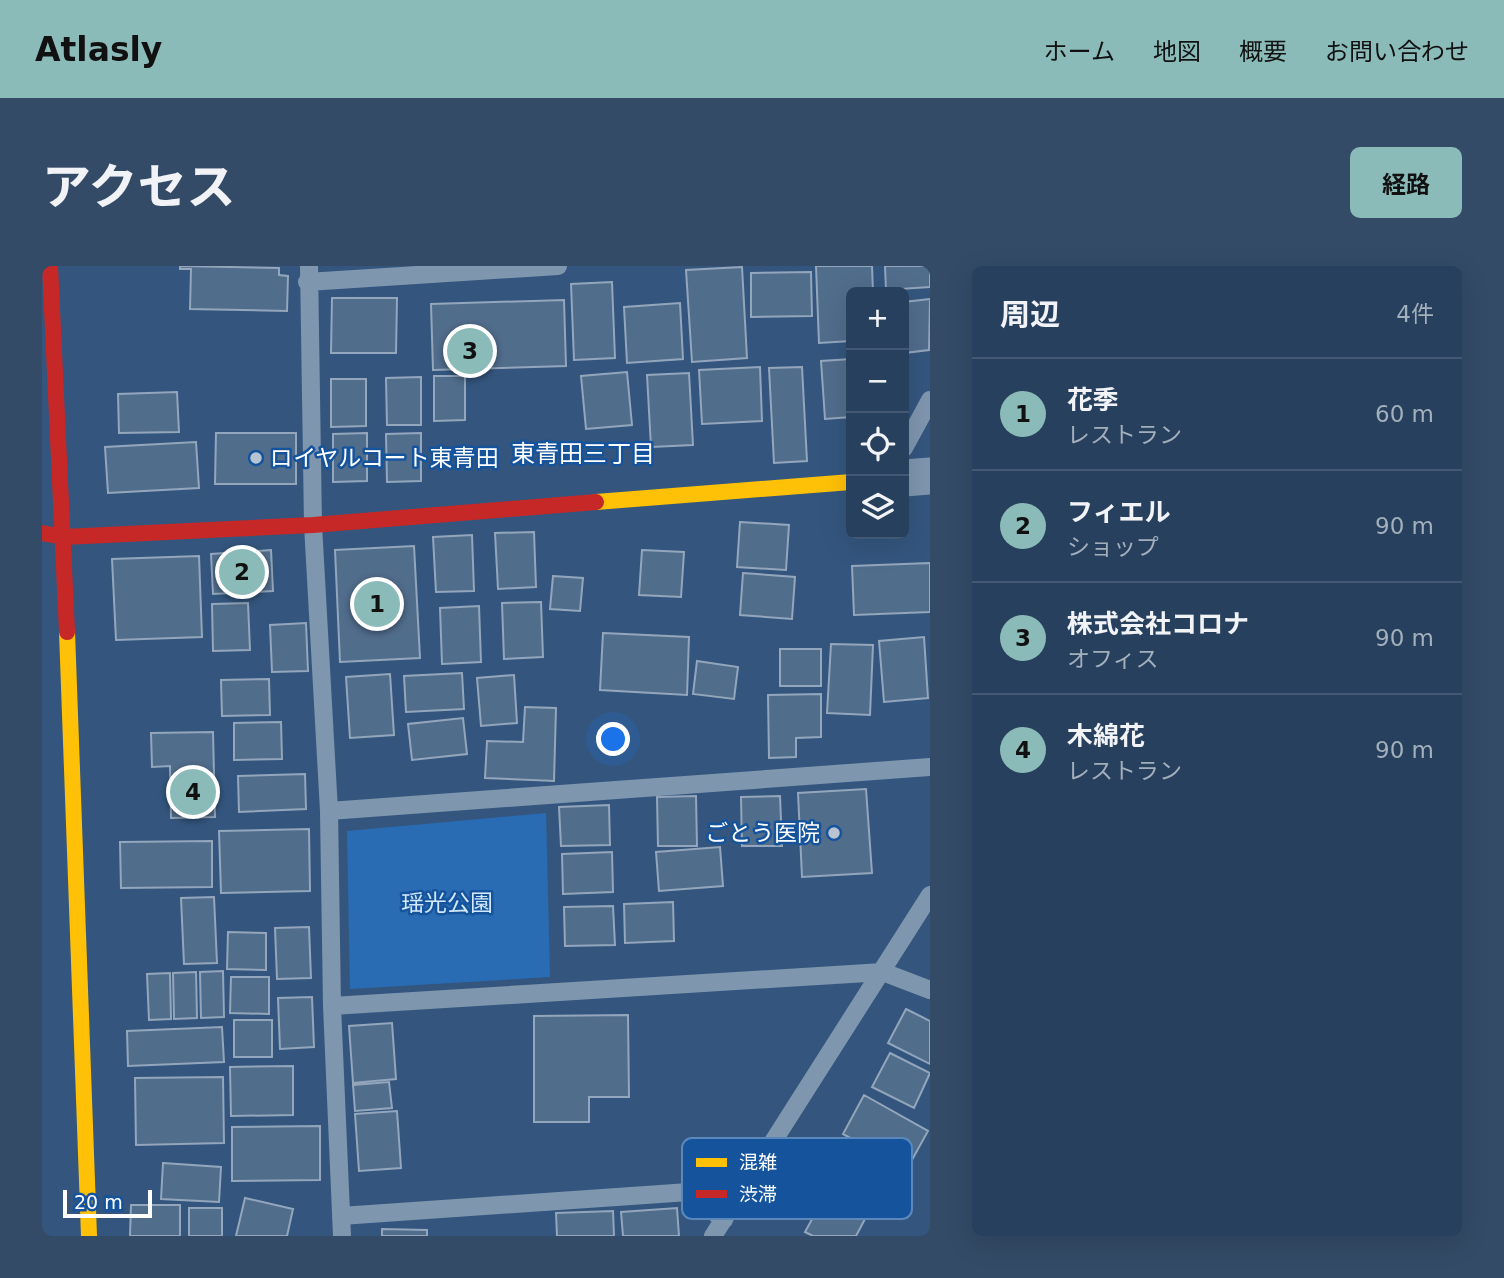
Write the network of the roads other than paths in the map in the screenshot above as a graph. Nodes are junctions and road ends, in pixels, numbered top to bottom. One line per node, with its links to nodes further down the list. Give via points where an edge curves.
1 (50, 266): 12 (street)
2 (558, 266): 3 (lane)
3 (454, 270): 4 (lane)
4 (308, 274): 10 (lane)
5 (930, 400): 6 (lane)
6 (909, 439)
7 (930, 477): 8 (street)
8 (909, 478)
9 (846, 482): 10 (street)
10 (313, 525): 12 (street); 14 (lane)
11 (42, 533): 12 (street)
12 (64, 537): 23 (street)
13 (930, 767): 14 (lane)
14 (329, 811): 18 (lane)
15 (930, 895): 16 (lane)
16 (883, 972): 17 (lane); 18 (lane); 19 (lane)
17 (930, 990)
18 (332, 1006): 21 (lane)
19 (776, 1138)
20 (682, 1192): 21 (lane)
21 (341, 1216): 24 (lane)
22 (723, 1220): 25 (lane)
23 (89, 1236)
24 (342, 1236)
25 (713, 1236)

